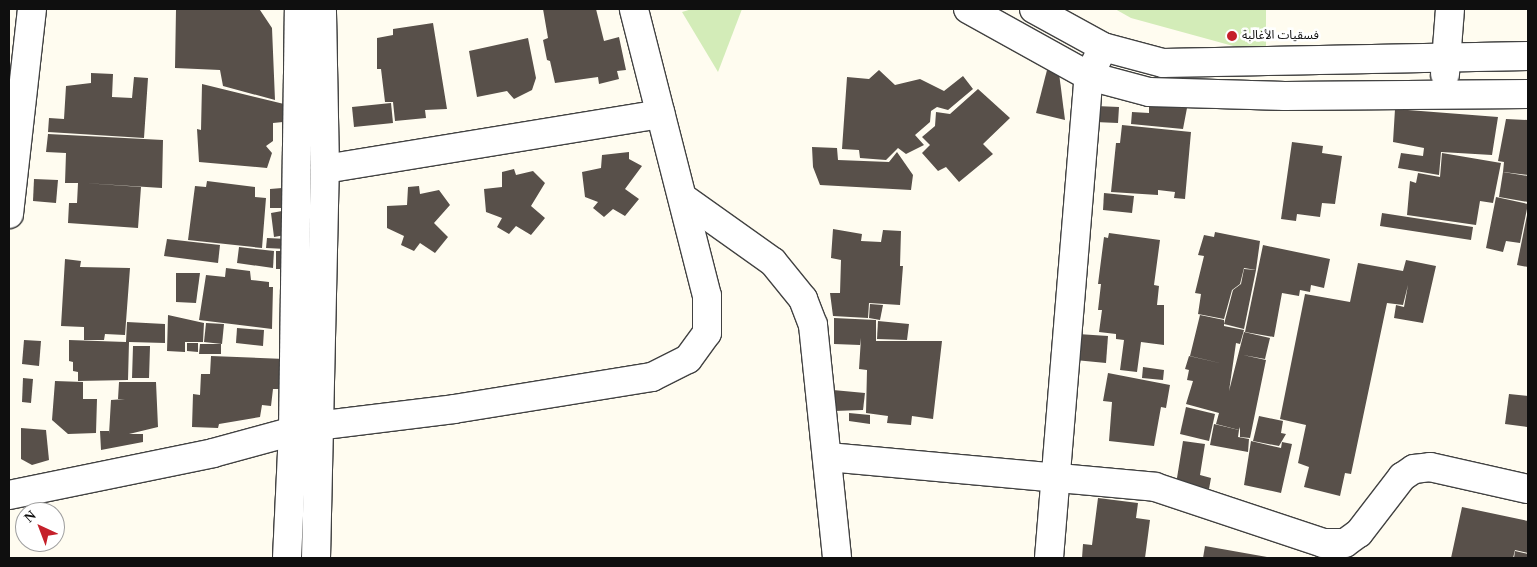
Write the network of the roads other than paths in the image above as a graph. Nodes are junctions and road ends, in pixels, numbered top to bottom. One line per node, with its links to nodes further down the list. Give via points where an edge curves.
1 (32, 9): 17 (street)
2 (299, 9): 19 (street)
3 (322, 9): 15 (street)
4 (634, 9): 14 (street)
5 (968, 9): 11 (street)
6 (1034, 9): 8 (street)
7 (1450, 9): 9 (street)
8 (1103, 47): 9 (street, via 1163,63); 11 (street)
9 (1445, 56): 10 (street); 12 (street)
10 (1528, 56)
11 (1090, 76): 12 (street, via 1126,88 1181,95); 21 (street)
12 (1444, 94): 13 (street)
13 (1528, 94)
14 (661, 114): 15 (street); 16 (street)
15 (325, 169): 18 (street)
16 (683, 198): 18 (street, via 710,316 701,344 671,371 454,409); 20 (street, via 772,262 803,299 814,325)
17 (9, 214)
18 (321, 426): 19 (street); 25 (street)
19 (293, 431): 23 (street, via 213,453); 24 (street)
20 (828, 457): 21 (street); 26 (street)
21 (1056, 477): 22 (street, via 1155,487 1322,543 1345,543 1359,533 1402,477 1414,470 1430,467); 27 (street)
22 (1528, 489)
23 (9, 496)
24 (288, 558)
25 (316, 558)
26 (837, 558)
27 (1049, 558)

